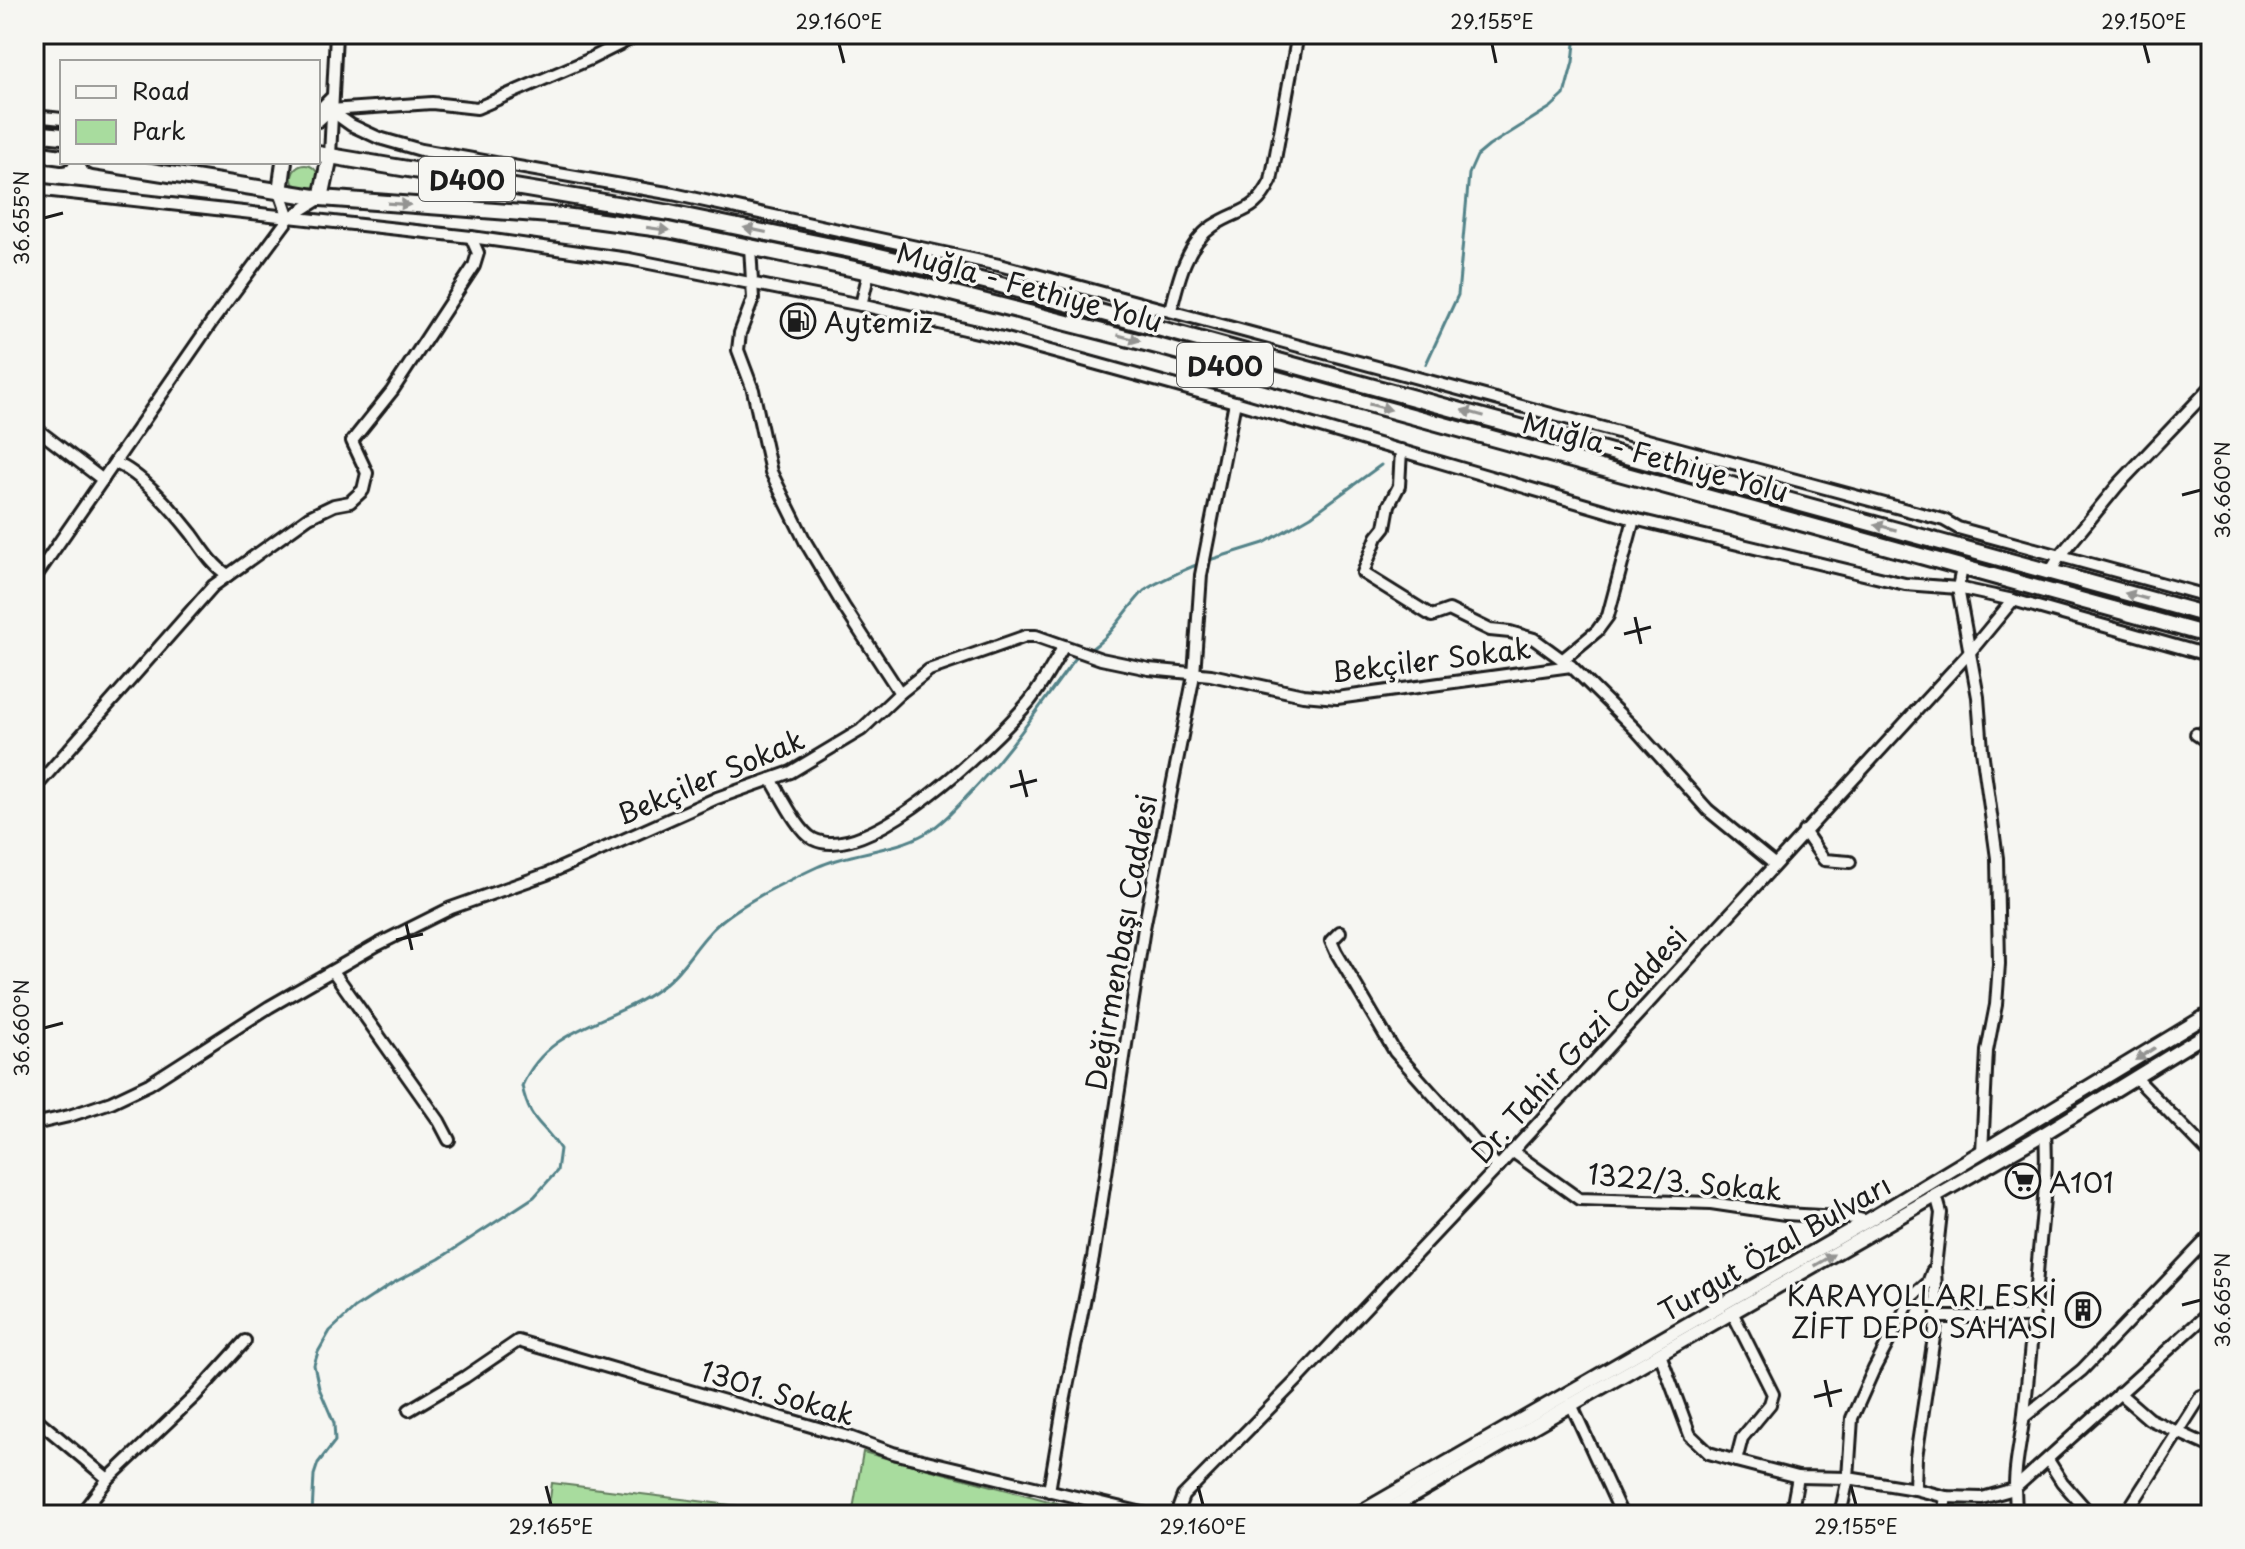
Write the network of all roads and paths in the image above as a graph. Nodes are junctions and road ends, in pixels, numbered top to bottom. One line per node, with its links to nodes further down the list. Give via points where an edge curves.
1 (336, 34): 4 (street)
2 (640, 34): 6 (street, via 477,108 432,103)
3 (1298, 34): 30 (street, via 1271,181 1262,198 1214,225 1190,251)
4 (331, 98): 5 (street); 6 (street)
5 (320, 109)
6 (330, 110): 9 (street); 13 (street); 23 (street, via 379,138 421,150 699,199)
7 (34, 116): 8 (street)
8 (60, 119)
9 (320, 119)
10 (34, 133): 11 (highway)
11 (60, 136)
12 (34, 153): 14 (highway)
13 (324, 155): 19 (highway); 25 (highway, Muğla - Fethiye Yolu / D400, one-way to 13, via 670,213)
14 (60, 157)
15 (106, 164): 18 (highway, Muğla - Fethiye Yolu / D400)
16 (284, 164): 18 (highway)
17 (34, 189): 20 (street)
18 (280, 192): 19 (highway, Muğla - Fethiye Yolu / D400); 20 (street)
19 (321, 198): 20 (street); 22 (highway, Muğla - Fethiye Yolu / D400, one-way to 22, via 564,216)
20 (289, 218): 21 (street); 37 (street)
21 (471, 237): 26 (street); 43 (street, via 478,253 474,266 392,391 352,441 367,473 363,490 350,502 309,517)
22 (750, 246): 24 (highway, Muğla - Fethiye Yolu / D400); 26 (street)
23 (994, 264): 25 (street); 27 (street)
24 (869, 272): 29 (street); 41 (highway, Muğla - Fethiye Yolu / D400, one-way to 41)
25 (982, 280): 28 (highway, Muğla - Fethiye Yolu / D400)
26 (753, 283): 29 (street); 55 (street, via 738,350 753,390 771,472 806,543)
27 (1070, 284): 28 (street); 30 (street)
28 (1074, 304): 32 (highway, Muğla - Fethiye Yolu / D400)
29 (861, 305): 34 (street)
30 (1171, 310): 31 (street)
31 (1360, 362): 32 (street); 40 (street)
32 (1356, 381): 42 (highway, Muğla - Fethiye Yolu / D400, one-way to 32)
33 (2211, 387): 40 (street, via 2118,485)
34 (1235, 402): 36 (street); 54 (street, Değirmenbaşı Caddesi, via 1201,575)
35 (34, 427): 38 (street)
36 (1401, 450): 39 (street); 53 (street, via 1399,486 1363,573 1432,616 1449,610 1490,630 1534,639)
37 (115, 463): 38 (street); 43 (street, via 130,468)
38 (103, 480): 44 (street)
39 (1634, 519): 45 (street, via 1905,584); 53 (street, via 1608,616)
40 (2060, 556): 42 (street); 46 (street)
41 (1962, 568): 45 (street); 49 (highway, Muğla - Fethiye Yolu / D400)
42 (2050, 572): 48 (highway, Muğla - Fethiye Yolu / D400, one-way to 42)
43 (228, 575): 59 (street)
44 (34, 579)
45 (1958, 588): 47 (street); 51 (street)
46 (2211, 597)
47 (2013, 600): 51 (street, Dr. Tahir Gazi Caddesi); 52 (street)
48 (2211, 616)
49 (2211, 636)
50 (1064, 646): 54 (street, Bekçiler Sokak, via 1101,659); 55 (street, Bekçiler Sokak, via 1026,636 929,670); 58 (street, via 1030,700 972,761 879,830 833,843 816,841)
51 (1970, 652): 60 (street, Dr. Tahir Gazi Caddesi); 72 (street, via 1997,858 1999,964 1987,1051)
52 (2211, 656)
53 (1566, 663): 54 (street, Bekçiler Sokak, via 1337,698); 62 (street, via 1708,810)
54 (1194, 675): 100 (street, Değirmenbaşı Caddesi, via 1144,928 1103,1200)
55 (900, 693): 58 (street, Bekçiler Sokak, via 861,730)
56 (2196, 734): 57 (street)
57 (2211, 744)
58 (771, 779): 64 (street, Bekçiler Sokak, via 547,874 451,908)
59 (34, 789)
60 (1804, 831): 61 (street, via 1824,860); 62 (street, Dr. Tahir Gazi Caddesi)
61 (1850, 862)
62 (1774, 864): 71 (street, Dr. Tahir Gazi Caddesi)
63 (1340, 932): 74 (street, via 1331,941 1336,952 1395,1052)
64 (333, 971): 68 (street, Bekçiler Sokak, via 149,1084 111,1102); 70 (street)
65 (2211, 1013): 72 (main road, Turgut Özal Bulvarı, one-way to 72)
66 (2211, 1031): 67 (main road)
67 (2136, 1078): 69 (main road); 73 (street)
68 (34, 1124)
69 (2045, 1133): 75 (main road); 82 (street)
70 (449, 1140)
71 (1512, 1151): 74 (street, Dr. Tahir Gazi Caddesi); 76 (street, 1322/3. Sokak, via 1579,1199 1711,1203)
72 (1982, 1152): 76 (main road, Turgut Özal Bulvarı)
73 (2211, 1155)
74 (1498, 1167): 104 (street, Dr. Tahir Gazi Caddesi, via 1183,1496)
75 (1936, 1195): 78 (street, via 1941,1213); 80 (main road, one-way to 75)
76 (1867, 1221): 105 (main road, Turgut Özal Bulvarı)
77 (2211, 1235): 90 (street, via 2082,1370)
78 (1935, 1267): 81 (street); 96 (street, via 1928,1283 1912,1297 1852,1418)
79 (2211, 1311): 85 (street)
80 (1733, 1314): 84 (main road); 94 (street, via 1773,1394 1742,1438)
81 (1937, 1317): 82 (street); 98 (street)
82 (2033, 1317): 90 (street)
83 (245, 1341): 97 (street)
84 (1660, 1354): 87 (main road); 94 (street, via 1690,1435 1709,1453)
85 (2119, 1393): 91 (street, via 2149,1419); 93 (street)
86 (2201, 1396): 91 (street)
87 (1571, 1404): 106 (main road); 107 (street)
88 (409, 1410): 100 (street, 1301. Sokak, via 518,1341 893,1453)
89 (34, 1417): 97 (street)
90 (2024, 1417): 99 (street)
91 (2178, 1431): 92 (street); 113 (street)
92 (2211, 1447)
93 (2048, 1460): 99 (street); 112 (street)
94 (1736, 1461): 95 (street)
95 (1798, 1477): 96 (street); 108 (street)
96 (1848, 1478): 98 (street); 109 (street)
97 (108, 1479): 102 (street)
98 (1915, 1489): 101 (street)
99 (2014, 1489): 101 (street, via 1982,1498); 111 (street)
100 (1049, 1491): 103 (street, 1301. Sokak)
101 (1946, 1497): 110 (street)
102 (80, 1515)
103 (1151, 1515)
104 (1176, 1515)
105 (1356, 1515)
106 (1379, 1515)
107 (1622, 1515)
108 (1791, 1515)
109 (1840, 1515)
110 (1943, 1515)
111 (2017, 1515)
112 (2091, 1515)
113 (2125, 1515)

